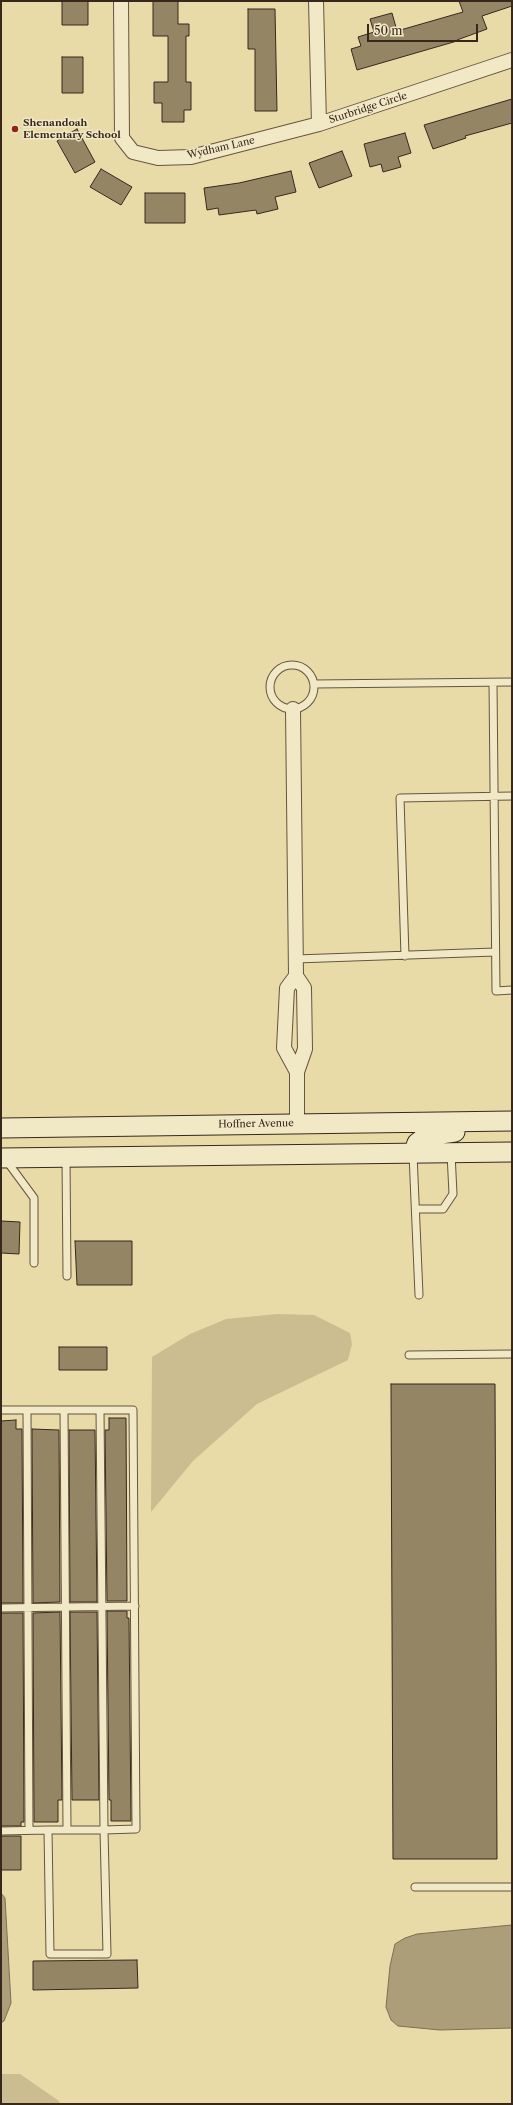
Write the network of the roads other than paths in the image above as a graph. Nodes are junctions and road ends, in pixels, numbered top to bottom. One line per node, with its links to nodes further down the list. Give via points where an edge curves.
1 (121, 1): 4 (street, Wydham Lane, via 122,138 133,152 158,158 191,157)
2 (316, 1): 4 (street, Sturbridge Circle)
3 (512, 60): 4 (street, Sturbridge Circle)
4 (319, 124)
5 (512, 682): 6 (lane)
6 (493, 683): 7 (lane); 9 (lane)
7 (314, 684): 8 (lane, via 311,698 306,704); 8 (lane, via 307,671 301,667 287,666 275,673 269,686 274,700 279,706)
8 (293, 709): 13 (street)
9 (494, 796): 10 (lane); 11 (lane); 12 (lane, via 400,798)
10 (512, 796)
11 (495, 952): 12 (lane); 15 (lane, via 496,991)
12 (404, 956): 13 (lane)
13 (296, 959): 14 (street)
14 (296, 976): 16 (street, via 304,988 305,1049); 16 (street, via 287,988 284,1048)
15 (512, 990)
16 (297, 1072): 18 (street)
17 (512, 1121): 18 (main road, Hoffner Avenue)
18 (297, 1123): 19 (main road, Hoffner Avenue)
19 (24, 1127): 20 (main road, Hoffner Avenue); 22 (main road)
20 (1, 1128)
21 (512, 1131): 25 (main road, via 444,1132 426,1136 417,1143)
22 (1, 1135)
23 (512, 1152): 24 (main road)
24 (451, 1153): 25 (main road); 28 (lane, via 453,1194 443,1209)
25 (413, 1154): 26 (main road); 28 (lane)
26 (66, 1157): 27 (main road); 30 (lane)
27 (3, 1158): 29 (lane, via 34,1198)
28 (416, 1209): 31 (lane)
29 (34, 1263)
30 (67, 1276)
31 (420, 1295)
32 (512, 1354): 33 (lane)
33 (410, 1355)
34 (1, 1410): 35 (lane)
35 (27, 1410): 36 (lane); 42 (lane)
36 (64, 1410): 37 (lane); 39 (lane)
37 (100, 1410): 38 (lane, via 134,1410); 40 (lane)
38 (135, 1606): 40 (lane); 46 (lane, via 136,1829)
39 (66, 1607): 40 (lane); 42 (lane); 45 (lane)
40 (102, 1607): 46 (lane)
41 (1, 1608): 42 (lane)
42 (28, 1608): 43 (lane)
43 (29, 1830): 44 (lane); 47 (lane)
44 (48, 1830): 45 (lane); 46 (lane, via 50,1954 107,1954)
45 (67, 1830): 46 (lane)
46 (104, 1830)
47 (1, 1831)
48 (415, 1887): 49 (lane)
49 (512, 1887)

